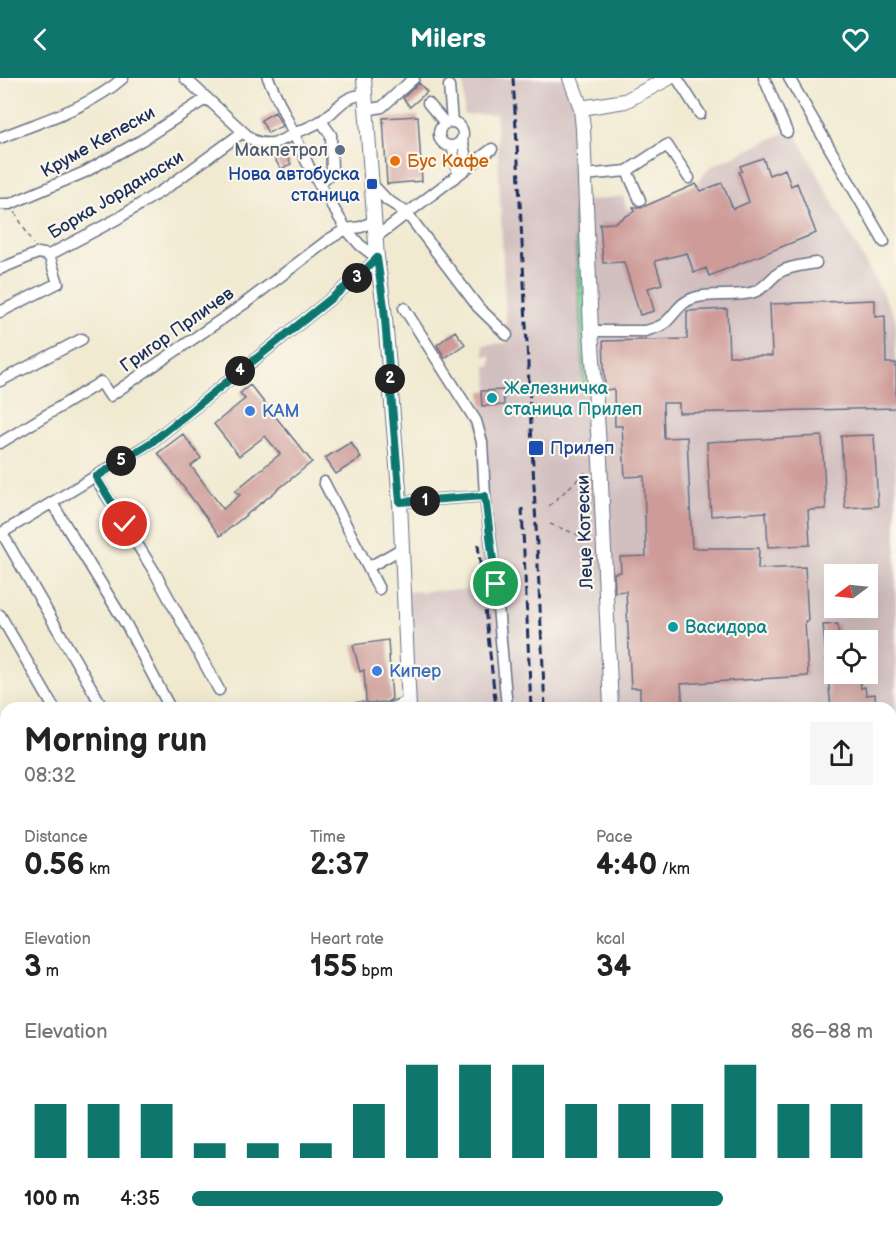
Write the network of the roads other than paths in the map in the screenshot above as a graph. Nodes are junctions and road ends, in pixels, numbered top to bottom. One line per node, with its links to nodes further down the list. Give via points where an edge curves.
1 (123, 78): 23 (street, via 80,106)
2 (185, 78): 13 (street)
3 (268, 78): 22 (street)
4 (364, 78): 12 (main road)
5 (414, 78): 16 (street, via 382,107)
6 (570, 78): 15 (main road, Леце Котески)
7 (669, 78): 15 (main road, via 625,101)
8 (677, 78): 17 (street)
9 (764, 78): 21 (street)
10 (789, 78): 40 (street)
11 (449, 86): 19 (street)
12 (365, 94): 16 (main road); 18 (street, via 351,96)
13 (207, 98): 20 (street); 35 (street, Круме Кепески, via 85,172)
14 (428, 103): 19 (street)
15 (581, 108): 30 (main road, Леце Котески)
16 (366, 110): 33 (main road)
17 (700, 114)
18 (321, 121): 22 (street); 32 (street, via 331,135 332,172)
19 (449, 122): 24 (street, via 462,128); 25 (street, via 440,129 440,137)
20 (243, 132): 22 (street, via 258,143 269,144); 41 (street, Борка Јорданоски, via 117,219)
21 (787, 132)
22 (295, 134): 32 (street)
23 (0, 138)
24 (462, 139): 25 (street); 27 (street)
25 (452, 146): 29 (street)
26 (492, 149): 27 (street)
27 (468, 167): 29 (street)
28 (627, 171): 30 (street); 31 (street, via 667,145); 34 (street)
29 (458, 174): 36 (street)
30 (584, 175): 47 (main road, Леце Котески)
31 (689, 178)
32 (319, 184): 38 (street)
33 (372, 184): 36 (street); 37 (main road)
34 (640, 200)
35 (5, 204)
36 (406, 212): 39 (street); 48 (street, via 478,306)
37 (374, 221): 38 (street, Григор Прличев); 39 (main road)
38 (346, 229): 42 (street); 51 (street, Григор Прличев, via 110,396 101,382)
39 (375, 237): 42 (main road)
40 (884, 242)
41 (43, 254): 44 (street, Борка Јорданоски); 46 (street, via 58,283)
42 (377, 258): 52 (street, via 152,442); 55 (main road)
43 (816, 263): 47 (street, via 786,270 758,291 744,295 695,297 680,304 667,322 653,329)
44 (0, 269)
45 (404, 308): 54 (street, via 476,421 482,442)
46 (0, 312)
47 (591, 331): 68 (main road, Леце Котески)
48 (507, 335)
49 (82, 339): 50 (street)
50 (0, 381)
51 (0, 443)
52 (96, 477): 56 (street); 62 (street, via 154,571)
53 (324, 482): 59 (street)
54 (485, 496): 55 (street); 67 (street)
55 (400, 502): 58 (main road)
56 (52, 503): 57 (street); 65 (street, via 127,626)
57 (1, 533): 64 (street)
58 (401, 549): 59 (street); 66 (main road)
59 (369, 567): 60 (street)
60 (379, 589)
61 (0, 615): 63 (street)
62 (219, 690)
63 (51, 702)
64 (100, 702)
65 (167, 702)
66 (409, 702)
67 (506, 702)
68 (611, 702)

